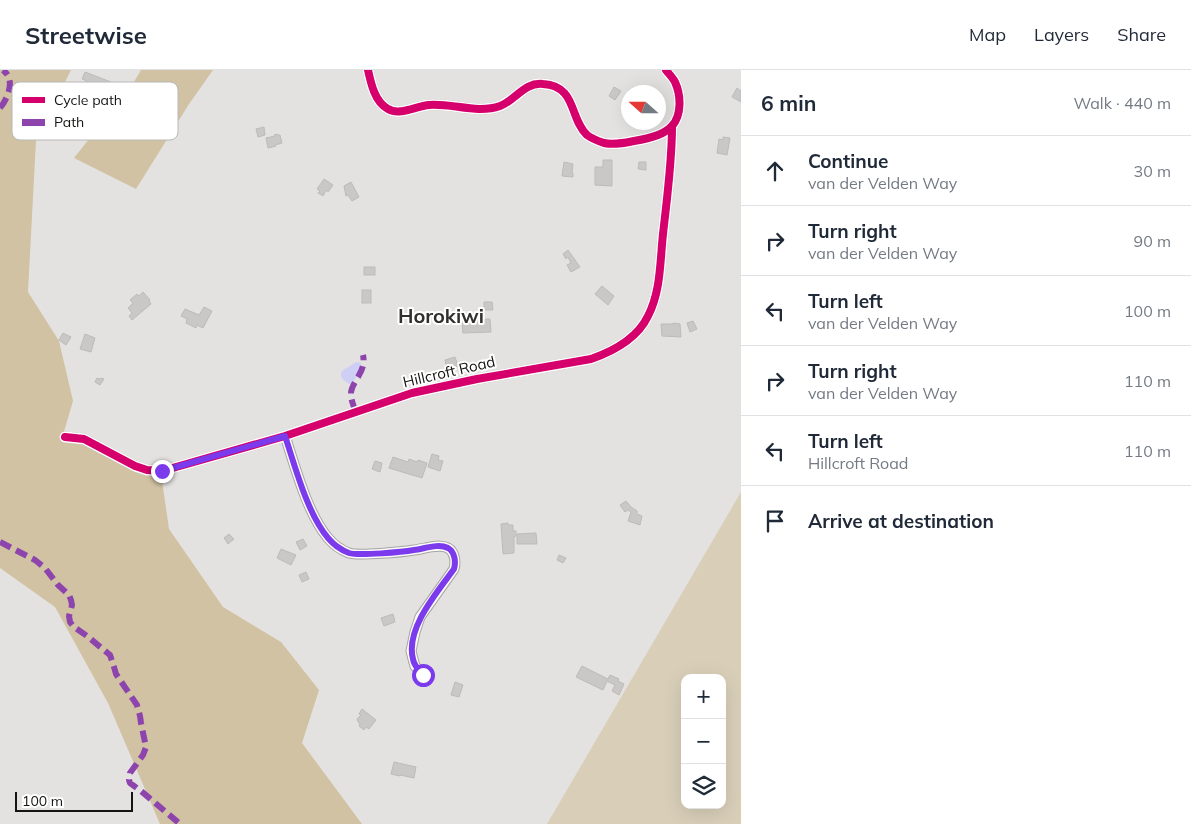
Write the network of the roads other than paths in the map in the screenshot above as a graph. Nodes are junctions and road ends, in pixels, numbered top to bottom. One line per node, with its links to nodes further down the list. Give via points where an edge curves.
1 (368, 70): 3 (street, via 376,96 391,111 428,105 494,108 524,88 541,83 560,89 567,96 581,127 595,140 607,144 637,141)
2 (666, 70): 3 (street, Hillcroft Road, via 674,80 680,98)
3 (672, 127): 4 (street, Hillcroft Road, via 657,288 648,317 629,340 591,359 412,394)
4 (285, 436): 5 (street, Hillcroft Road, via 162,471 135,466 84,439); 6 (street, via 308,504 318,524 339,548 352,554 440,547 454,554 454,569 420,618 415,632 413,659)
5 (65, 437)
6 (423, 675)

